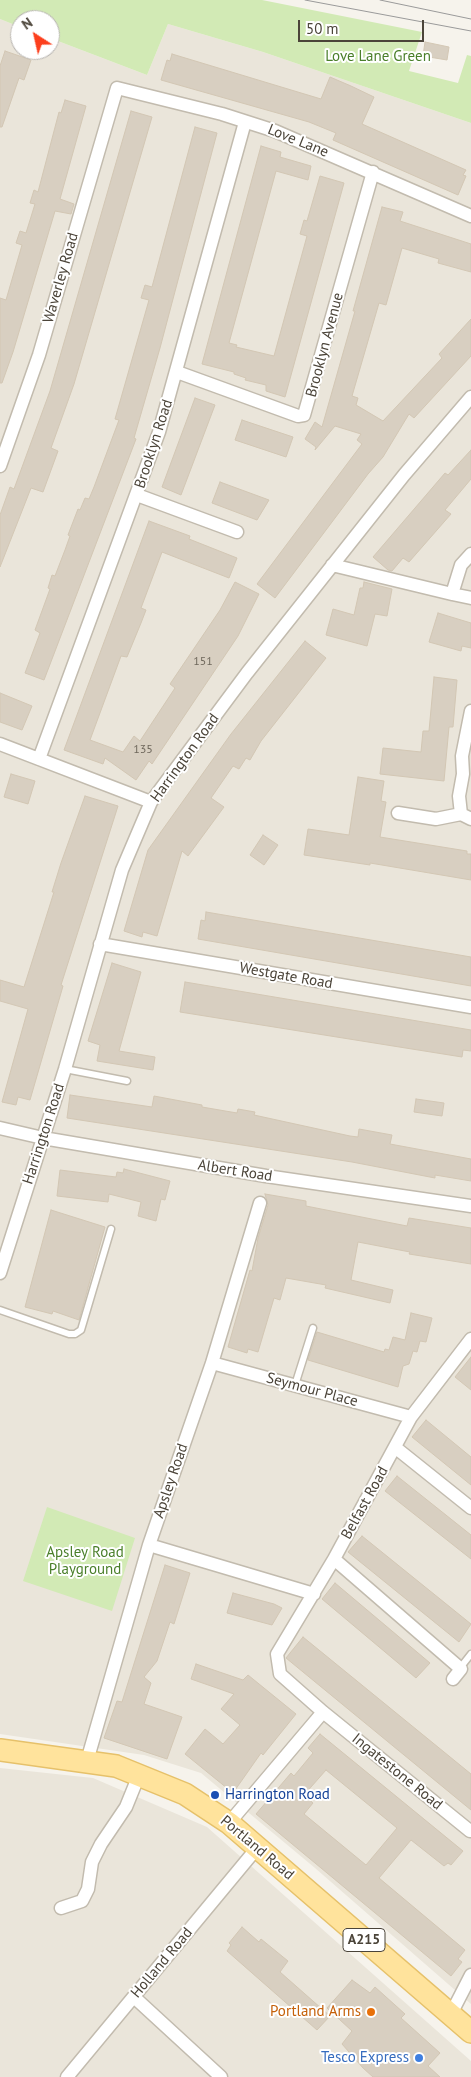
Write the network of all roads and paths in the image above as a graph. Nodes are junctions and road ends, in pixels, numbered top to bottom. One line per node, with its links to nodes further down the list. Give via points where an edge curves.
1 (117, 88): 2 (street, Love Lane); 7 (street, Waverley Road, via 36,363)
2 (245, 122): 3 (street, Love Lane, via 276,131); 5 (street, Brooklyn Road)
3 (373, 172): 4 (street, Love Lane); 5 (street, Brooklyn Avenue, via 304,415 298,416)
4 (471, 216)
5 (177, 372): 8 (street, Brooklyn Road, via 160,432)
6 (471, 397): 11 (street, Harrington Road)
7 (0, 466)
8 (136, 495): 9 (street); 16 (street, Brooklyn Road)
9 (237, 532)
10 (471, 554): 12 (street, via 461,565)
11 (332, 565): 12 (street); 17 (street, Harrington Road, via 246,673)
12 (452, 594): 13 (street)
13 (471, 598)
14 (471, 711): 19 (street, via 462,756 459,796)
15 (0, 744): 16 (street)
16 (40, 759): 17 (street)
17 (151, 802): 20 (street, Harrington Road, via 122,870)
18 (398, 813): 19 (street, via 436,820)
19 (466, 817)
20 (100, 944): 21 (street, Westgate Road); 22 (street, Harrington Road)
21 (471, 1007)
22 (65, 1069): 23 (lane); 25 (street, Harrington Road)
23 (127, 1081)
24 (0, 1128): 25 (street, Albert Road)
25 (43, 1138): 27 (street, Albert Road, via 266,1176); 29 (street, Harrington Road)
26 (260, 1202): 34 (street, Apsley Road)
27 (471, 1206)
28 (111, 1229): 31 (lane, via 81,1330 69,1334)
29 (4, 1246): 30 (street, Harrington Road)
30 (0, 1273)
31 (0, 1310)
32 (313, 1328): 35 (lane)
33 (471, 1339): 36 (street, Belfast Road)
34 (212, 1363): 35 (street, Seymour Place); 39 (street, Apsley Road)
35 (295, 1385): 36 (street, Seymour Place)
36 (411, 1417): 37 (street, Belfast Road)
37 (396, 1448): 38 (street); 40 (street, Belfast Road)
38 (471, 1508)
39 (149, 1545): 41 (street); 47 (street, Apsley Road)
40 (334, 1560): 41 (street, Belfast Road); 44 (street)
41 (314, 1594): 43 (street, Belfast Road, via 277,1654)
42 (471, 1654): 44 (lane)
43 (280, 1674): 45 (street, Ingatestone Road)
44 (456, 1674)
45 (323, 1712): 49 (street); 50 (street, Ingatestone Road)
46 (0, 1750): 47 (main road, Portland Road / A215)
47 (87, 1761): 48 (main road, Portland Road / A215, via 116,1766)
48 (138, 1775): 49 (main road, Portland Road / A215, via 185,1794); 52 (street, via 126,1807 92,1862 88,1889 82,1901)
49 (228, 1823): 51 (main road, Portland Road / A215)
50 (470, 1831)
51 (257, 1848): 54 (street, Holland Road); 55 (main road, Portland Road / A215)
52 (61, 1908)
53 (471, 1975): 55 (street)
54 (134, 1997): 57 (street, Holland Road); 58 (street)
55 (451, 2014): 56 (main road, Portland Road / A215)
56 (471, 2032)
57 (67, 2077)
58 (221, 2077)

